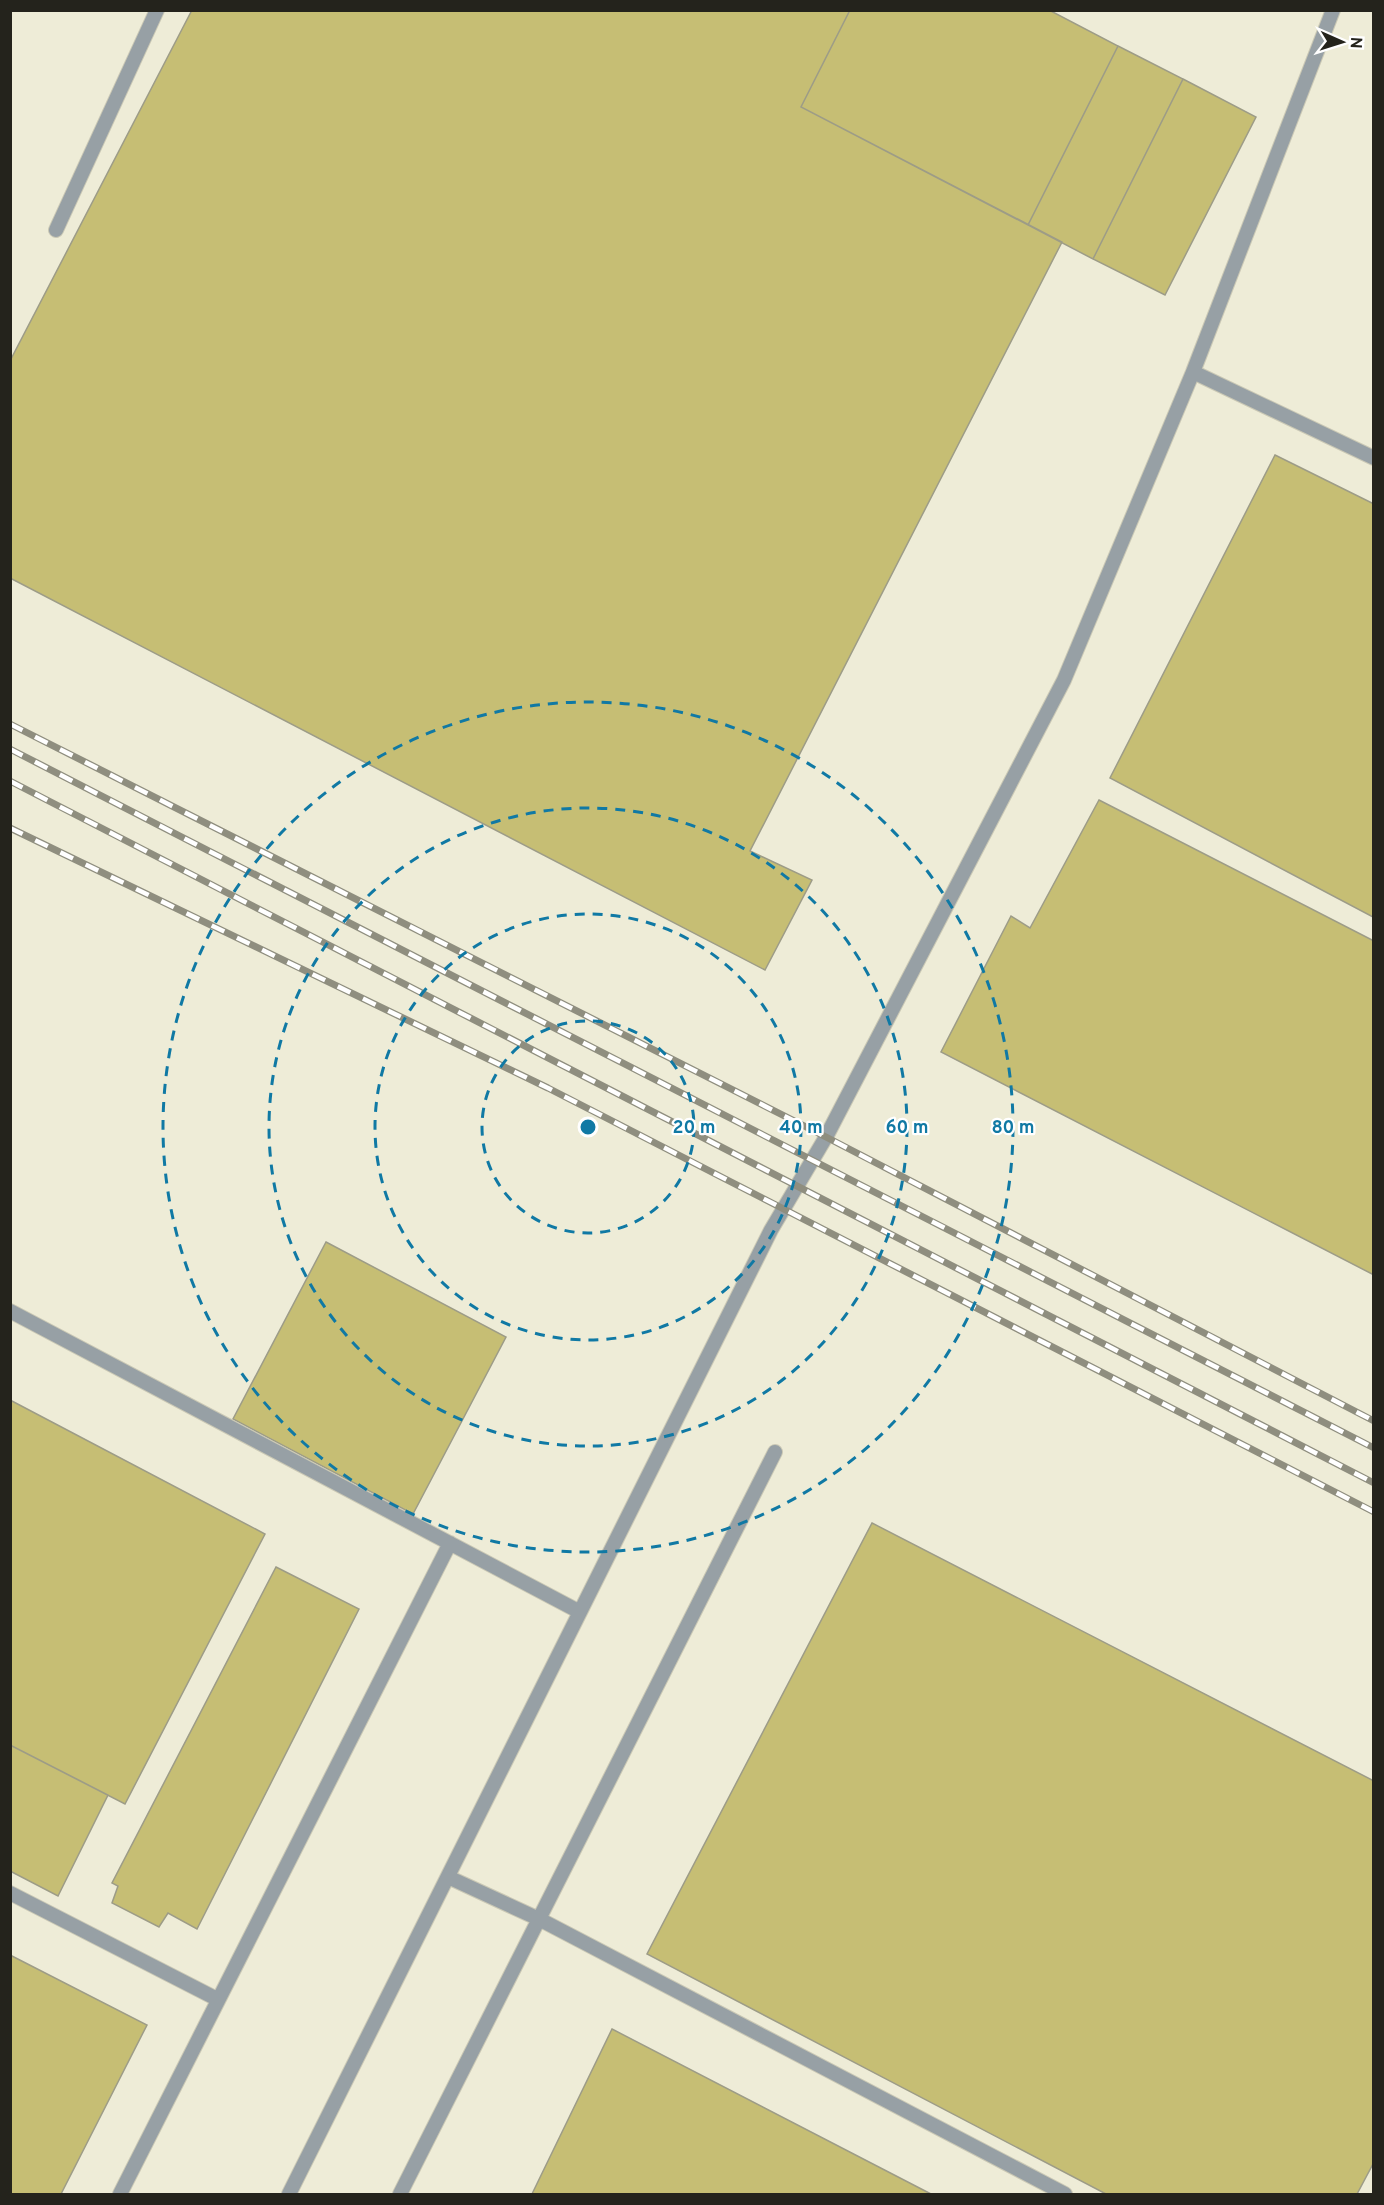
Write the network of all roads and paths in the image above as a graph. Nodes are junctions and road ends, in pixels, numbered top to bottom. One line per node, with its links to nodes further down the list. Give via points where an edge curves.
1 (157, 10): 3 (lane)
2 (1333, 10): 4 (lane)
3 (56, 230)
4 (1193, 372): 5 (lane); 9 (lane, via 1064,680 826,1137 771,1230)
5 (1374, 458)
6 (10, 1311): 8 (lane)
7 (775, 1452): 12 (lane)
8 (450, 1543): 9 (lane); 13 (lane)
9 (580, 1612): 10 (lane)
10 (448, 1877): 12 (lane); 15 (lane)
11 (10, 1893): 13 (lane)
12 (539, 1919): 16 (lane); 17 (lane)
13 (217, 1999): 14 (lane)
14 (120, 2194)
15 (290, 2194)
16 (400, 2194)
17 (1065, 2194)

